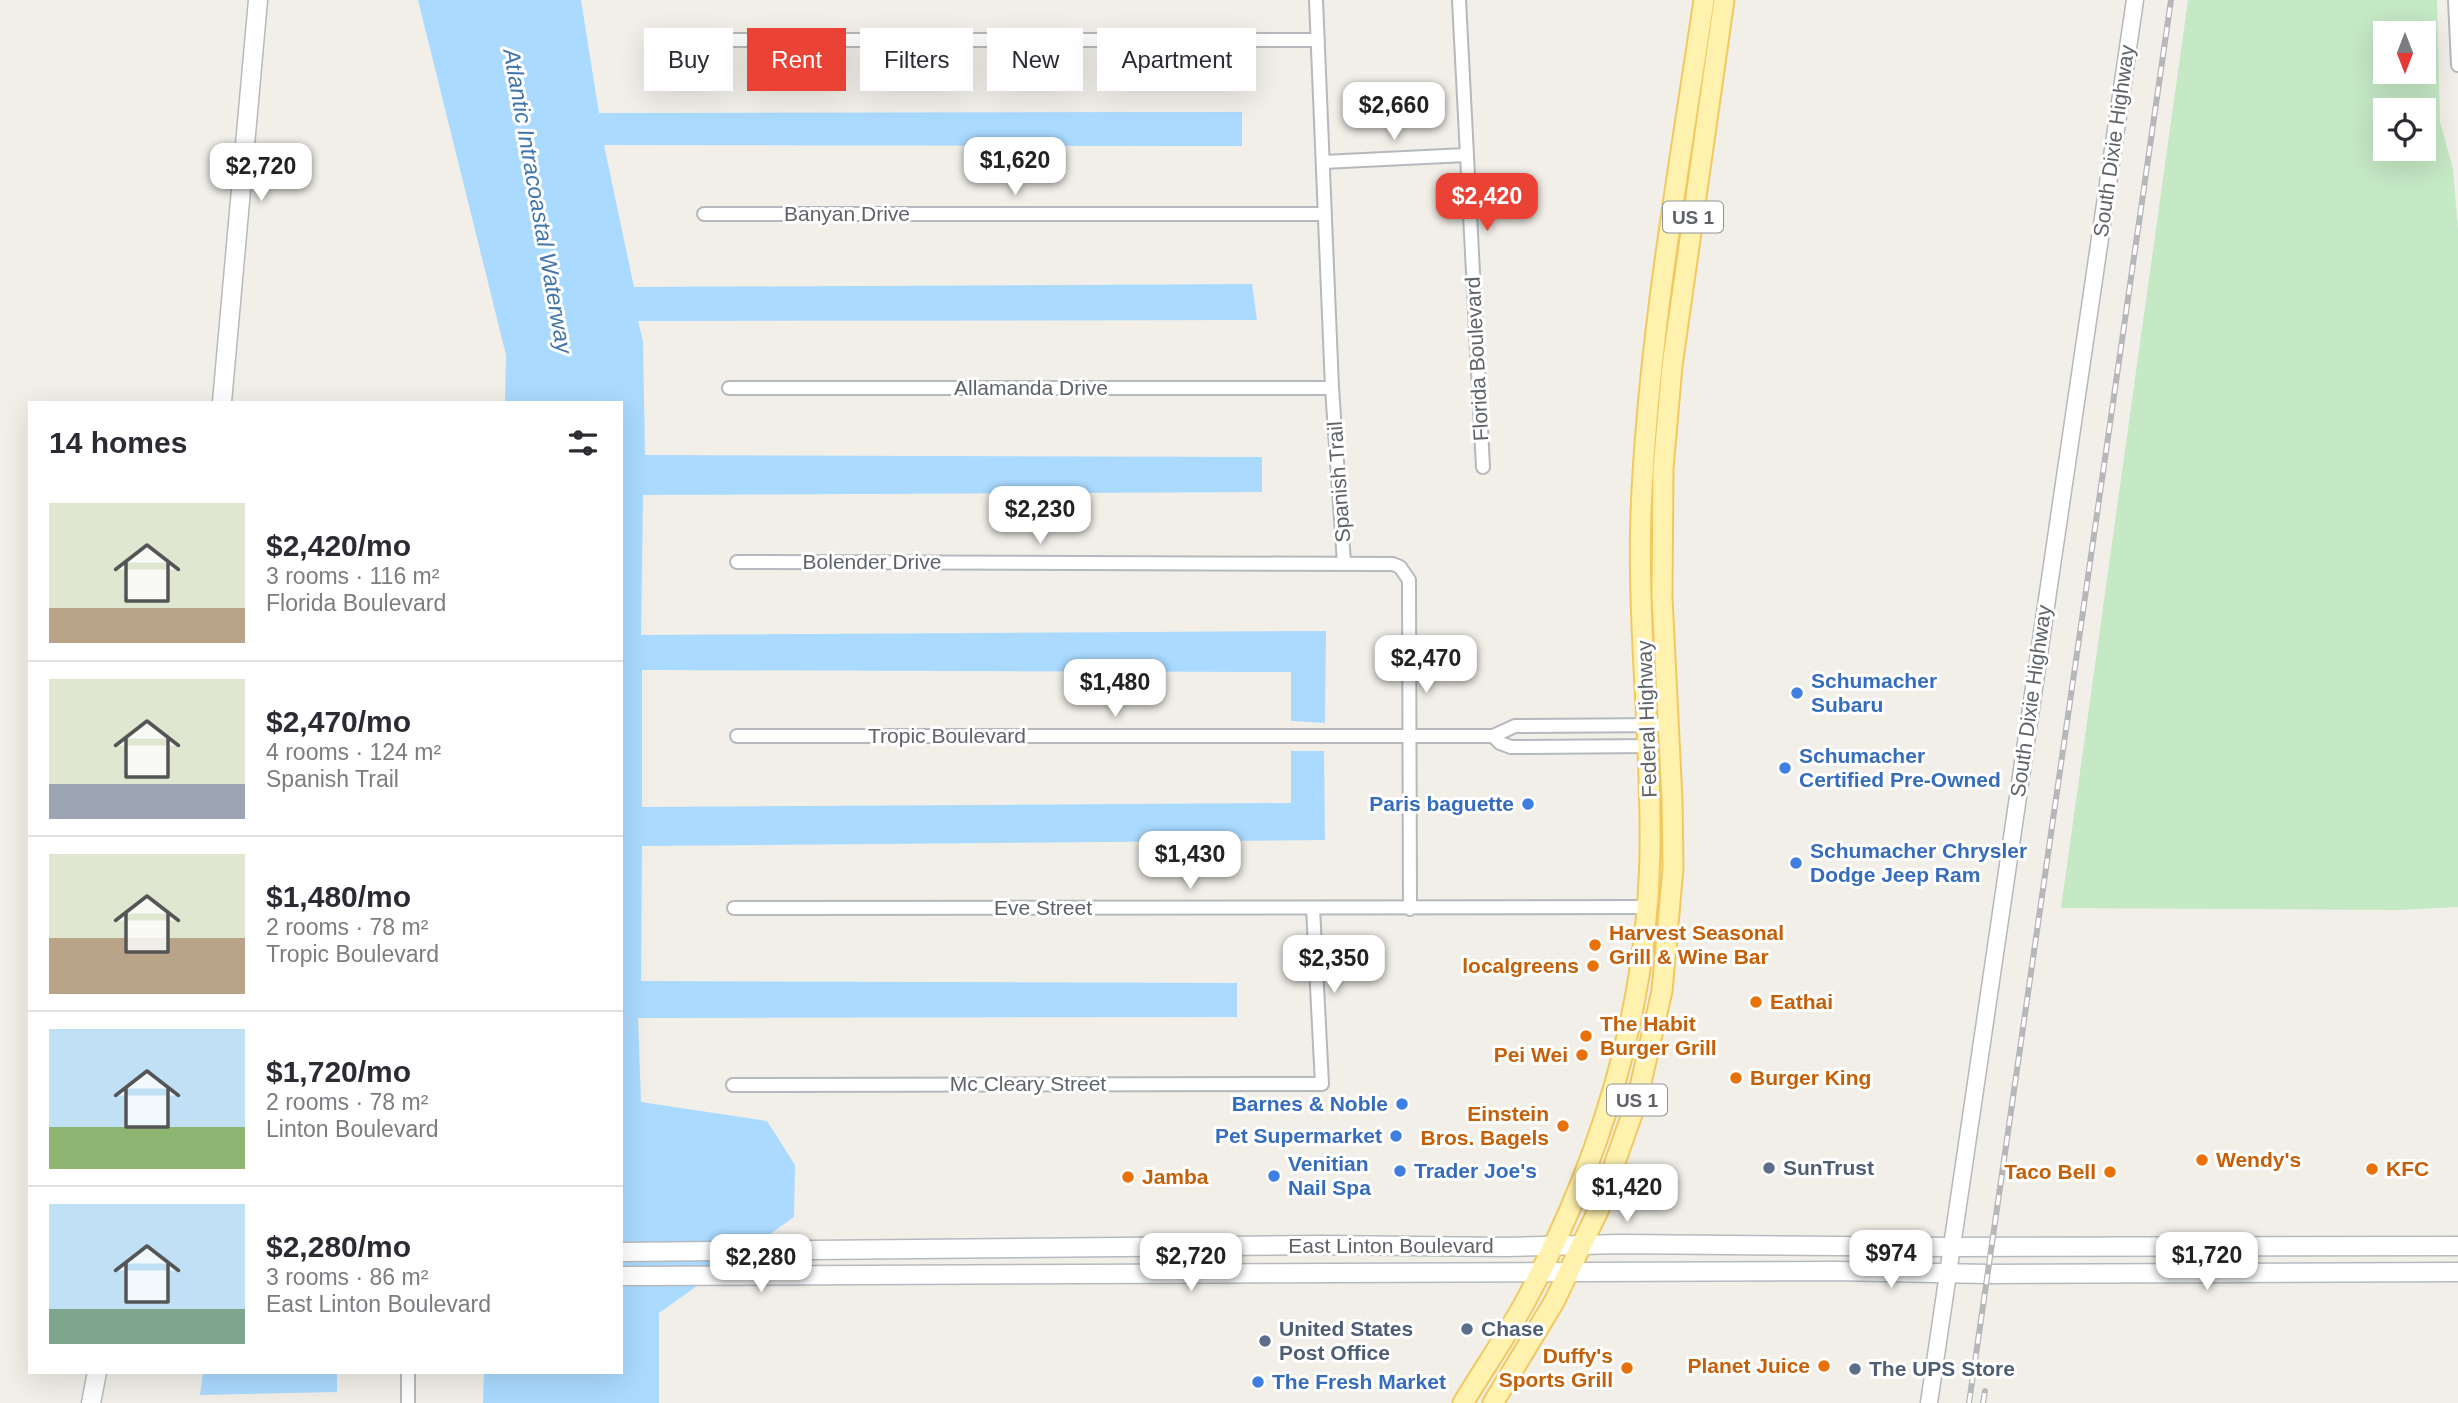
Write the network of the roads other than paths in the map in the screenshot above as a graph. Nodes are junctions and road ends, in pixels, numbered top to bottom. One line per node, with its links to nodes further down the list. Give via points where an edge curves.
1 (258, 0): 17 (main road)
2 (1316, 0): 9 (street, Spanish Trail)
3 (1458, 0): 11 (street, Florida Boulevard)
4 (1704, 0): 19 (main road, Federal Highway / US 1, via 1653,362)
5 (1724, 0): 20 (main road, Federal Highway / US 1, via 1672,366)
6 (2135, 0): 41 (street, South Dixie Highway)
7 (2455, 0): 10 (street)
8 (733, 40): 9 (street)
9 (1318, 40): 12 (street, Spanish Trail)
10 (2458, 65)
11 (1466, 155): 12 (street); 18 (street, Florida Boulevard)
12 (1323, 162): 14 (street, Spanish Trail)
13 (704, 214): 14 (street, Banyan Drive)
14 (1325, 214): 16 (street, Spanish Trail)
15 (729, 388): 16 (street, Allamanda Drive)
16 (1332, 388): 22 (street, Spanish Trail)
17 (222, 401)
18 (1483, 467)
19 (1644, 469): 20 (main road); 23 (main road, Federal Highway / US 1, via 1641,552)
20 (1662, 491): 23 (main road, Federal Highway / US 1)
21 (737, 562): 22 (street, Bolender Drive)
22 (1344, 563): 25 (street, Spanish Trail, via 1393,564 1409,580)
23 (1658, 725): 26 (street, Tropic Boulevard, via 1515,726); 27 (main road, Federal Highway / US 1); 28 (main road, Federal Highway / US 1)
24 (737, 736): 25 (street, Tropic Boulevard)
25 (1410, 736): 26 (street, Tropic Boulevard); 32 (street, Spanish Trail)
26 (1493, 736): 27 (street, Tropic Boulevard, via 1511,747)
27 (1648, 746): 28 (street, Tropic Boulevard); 29 (main road, Federal Highway / US 1)
28 (1670, 747): 35 (main road, Federal Highway / US 1, via 1673,868 1662,991 1625,1139)
29 (1647, 907): 32 (street, Eve Street); 34 (main road, Federal Highway / US 1, via 1637,984 1614,1090)
30 (734, 908): 31 (street, Eve Street)
31 (1313, 908): 32 (street, Eve Street); 33 (street, Mc Cleary Street, via 1322,1084)
32 (1410, 909)
33 (733, 1084)
34 (1552, 1245): 35 (main road, East Linton Boulevard); 40 (main road, East Linton Boulevard); 49 (main road, Federal Highway / US 1)
35 (1583, 1245): 37 (main road, East Linton Boulevard); 50 (main road, Federal Highway / US 1)
36 (2458, 1245): 39 (main road, East Linton Boulevard)
37 (1798, 1246): 41 (main road, East Linton Boulevard); 43 (main road)
38 (2235, 1246): 39 (main road, East Linton Boulevard); 41 (main road, East Linton Boulevard); 45 (main road, via 2223,1257)
39 (2269, 1246): 46 (main road)
40 (1166, 1247): 42 (main road, East Linton Boulevard); 48 (main road)
41 (1951, 1247): 44 (street, South Dixie Highway)
42 (623, 1252)
43 (1772, 1272): 44 (main road, East Linton Boulevard); 50 (main road, East Linton Boulevard)
44 (1947, 1272): 45 (main road, East Linton Boulevard); 58 (street, South Dixie Highway)
45 (2190, 1272): 46 (main road, East Linton Boulevard)
46 (2225, 1272): 47 (main road, East Linton Boulevard)
47 (2458, 1272)
48 (1167, 1273): 49 (main road, East Linton Boulevard); 51 (main road, East Linton Boulevard)
49 (1539, 1273): 50 (main road, East Linton Boulevard); 56 (main road, Federal Highway / US 1)
50 (1570, 1273): 57 (main road, Federal Highway / US 1)
51 (623, 1276)
52 (97, 1374): 54 (main road)
53 (408, 1374): 55 (street)
54 (91, 1403)
55 (408, 1403)
56 (1462, 1403)
57 (1493, 1403)
58 (1928, 1403)

